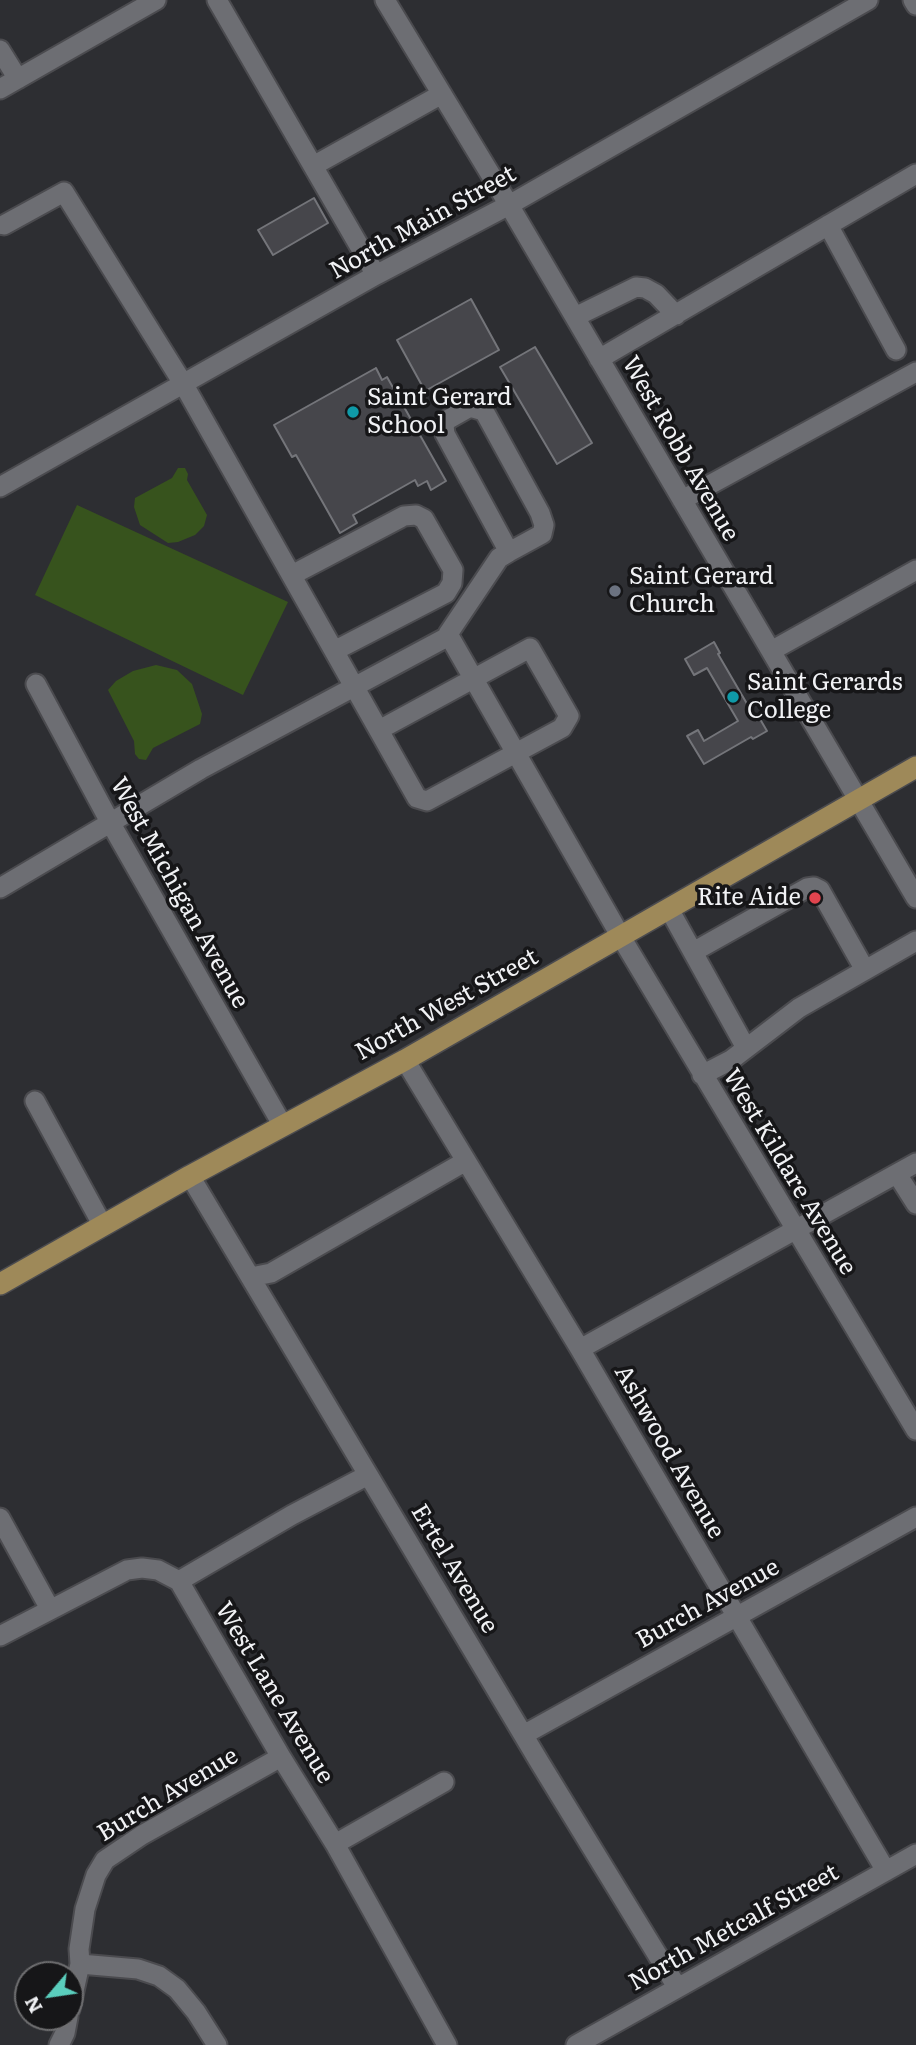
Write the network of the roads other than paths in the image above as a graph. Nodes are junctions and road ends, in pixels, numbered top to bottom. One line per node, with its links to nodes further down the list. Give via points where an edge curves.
1 (156, 0): 8 (street)
2 (217, 0): 11 (street)
3 (386, 0): 10 (street, West Robb Avenue)
4 (868, 0): 13 (street, North Main Street)
5 (913, 0): 6 (street)
6 (916, 5)
7 (0, 50): 8 (street)
8 (18, 79): 9 (street)
9 (0, 89)
10 (442, 94): 11 (street); 13 (street, West Robb Avenue)
11 (313, 166): 16 (street)
12 (916, 174): 15 (street)
13 (509, 205): 16 (street, North Main Street); 18 (street, West Robb Avenue)
14 (4, 225): 22 (street, via 64,192)
15 (828, 225): 17 (street); 19 (street)
16 (376, 275): 22 (street, North Main Street)
17 (676, 314): 18 (street, via 656,294 636,287); 20 (street)
18 (575, 317): 20 (street, West Robb Avenue)
19 (896, 350)
20 (599, 359): 24 (street, West Robb Avenue)
21 (916, 372): 24 (street)
22 (184, 385): 23 (street, North Main Street); 27 (street)
23 (0, 487)
24 (682, 500): 30 (street, West Robb Avenue)
25 (509, 552): 25 (street, via 542,534 544,525 484,411 470,407 447,420 445,435); 28 (street, via 499,558)
26 (916, 570): 30 (street)
27 (292, 575): 29 (street); 29 (street, via 404,516 416,515 424,519 453,570 453,583 446,593)
28 (449, 636): 31 (street, West Kildare Avenue); 33 (street)
29 (334, 651): 33 (street)
30 (771, 651): 37 (street, West Robb Avenue)
31 (474, 679): 34 (street); 35 (street, West Kildare Avenue); 35 (street, via 530,648 569,716 562,728)
32 (36, 684): 38 (street, West Michigan Avenue)
33 (351, 687): 34 (street); 38 (street)
34 (379, 730): 35 (street, via 417,798 427,801)
35 (515, 752): 42 (street, West Kildare Avenue)
36 (916, 767): 37 (main road, North West Street)
37 (858, 799): 40 (street, West Robb Avenue); 41 (main road, North West Street)
38 (110, 822): 39 (street); 50 (street, West Michigan Avenue)
39 (0, 888)
40 (916, 898)
41 (669, 909): 42 (main road, North West Street); 44 (street)
42 (621, 937): 47 (main road, North West Street); 48 (street, West Kildare Avenue)
43 (916, 940): 45 (street)
44 (693, 952): 45 (street, via 814,887); 46 (street)
45 (866, 970): 46 (street, via 799,1008)
46 (746, 1048): 48 (street)
47 (405, 1060): 50 (main road, North West Street); 51 (street, Ashwood Avenue)
48 (702, 1074): 57 (street, West Kildare Avenue)
49 (35, 1101): 56 (street)
50 (283, 1126): 54 (main road, North West Street)
51 (466, 1161): 58 (street, via 271,1273); 60 (street, Ashwood Avenue)
52 (916, 1163): 53 (street)
53 (897, 1174): 55 (street); 57 (street)
54 (190, 1176): 56 (main road, North West Street); 58 (street, Ertel Avenue)
55 (916, 1204)
56 (103, 1226): 59 (main road, North West Street)
57 (796, 1231): 60 (street); 61 (street, West Kildare Avenue)
58 (251, 1277): 62 (street, Ertel Avenue)
59 (0, 1284)
60 (580, 1349): 67 (street, Ashwood Avenue)
61 (916, 1430)
62 (368, 1475): 65 (street); 69 (street, Ertel Avenue)
63 (916, 1517): 67 (street, Burch Avenue)
64 (0, 1518): 66 (street)
65 (179, 1581): 66 (street, via 158,1570 127,1570); 70 (street, West Lane Avenue)
66 (50, 1609): 68 (street)
67 (736, 1616): 69 (street, Burch Avenue); 74 (street, Ashwood Avenue)
68 (0, 1636)
69 (525, 1734): 77 (street, Ertel Avenue)
70 (281, 1756): 72 (street, West Lane Avenue); 75 (street, Burch Avenue, via 105,1860 85,1909)
71 (444, 1782): 72 (street)
72 (335, 1844): 79 (street, West Lane Avenue)
73 (916, 1854): 74 (street, North Metcalf Street)
74 (886, 1871): 77 (street, North Metcalf Street)
75 (79, 1961)
76 (84, 1964): 78 (street, via 125,1967 159,1976 177,1989)
77 (677, 1987): 80 (street, North Metcalf Street)
78 (217, 2045)
79 (447, 2045)
80 (576, 2045)

